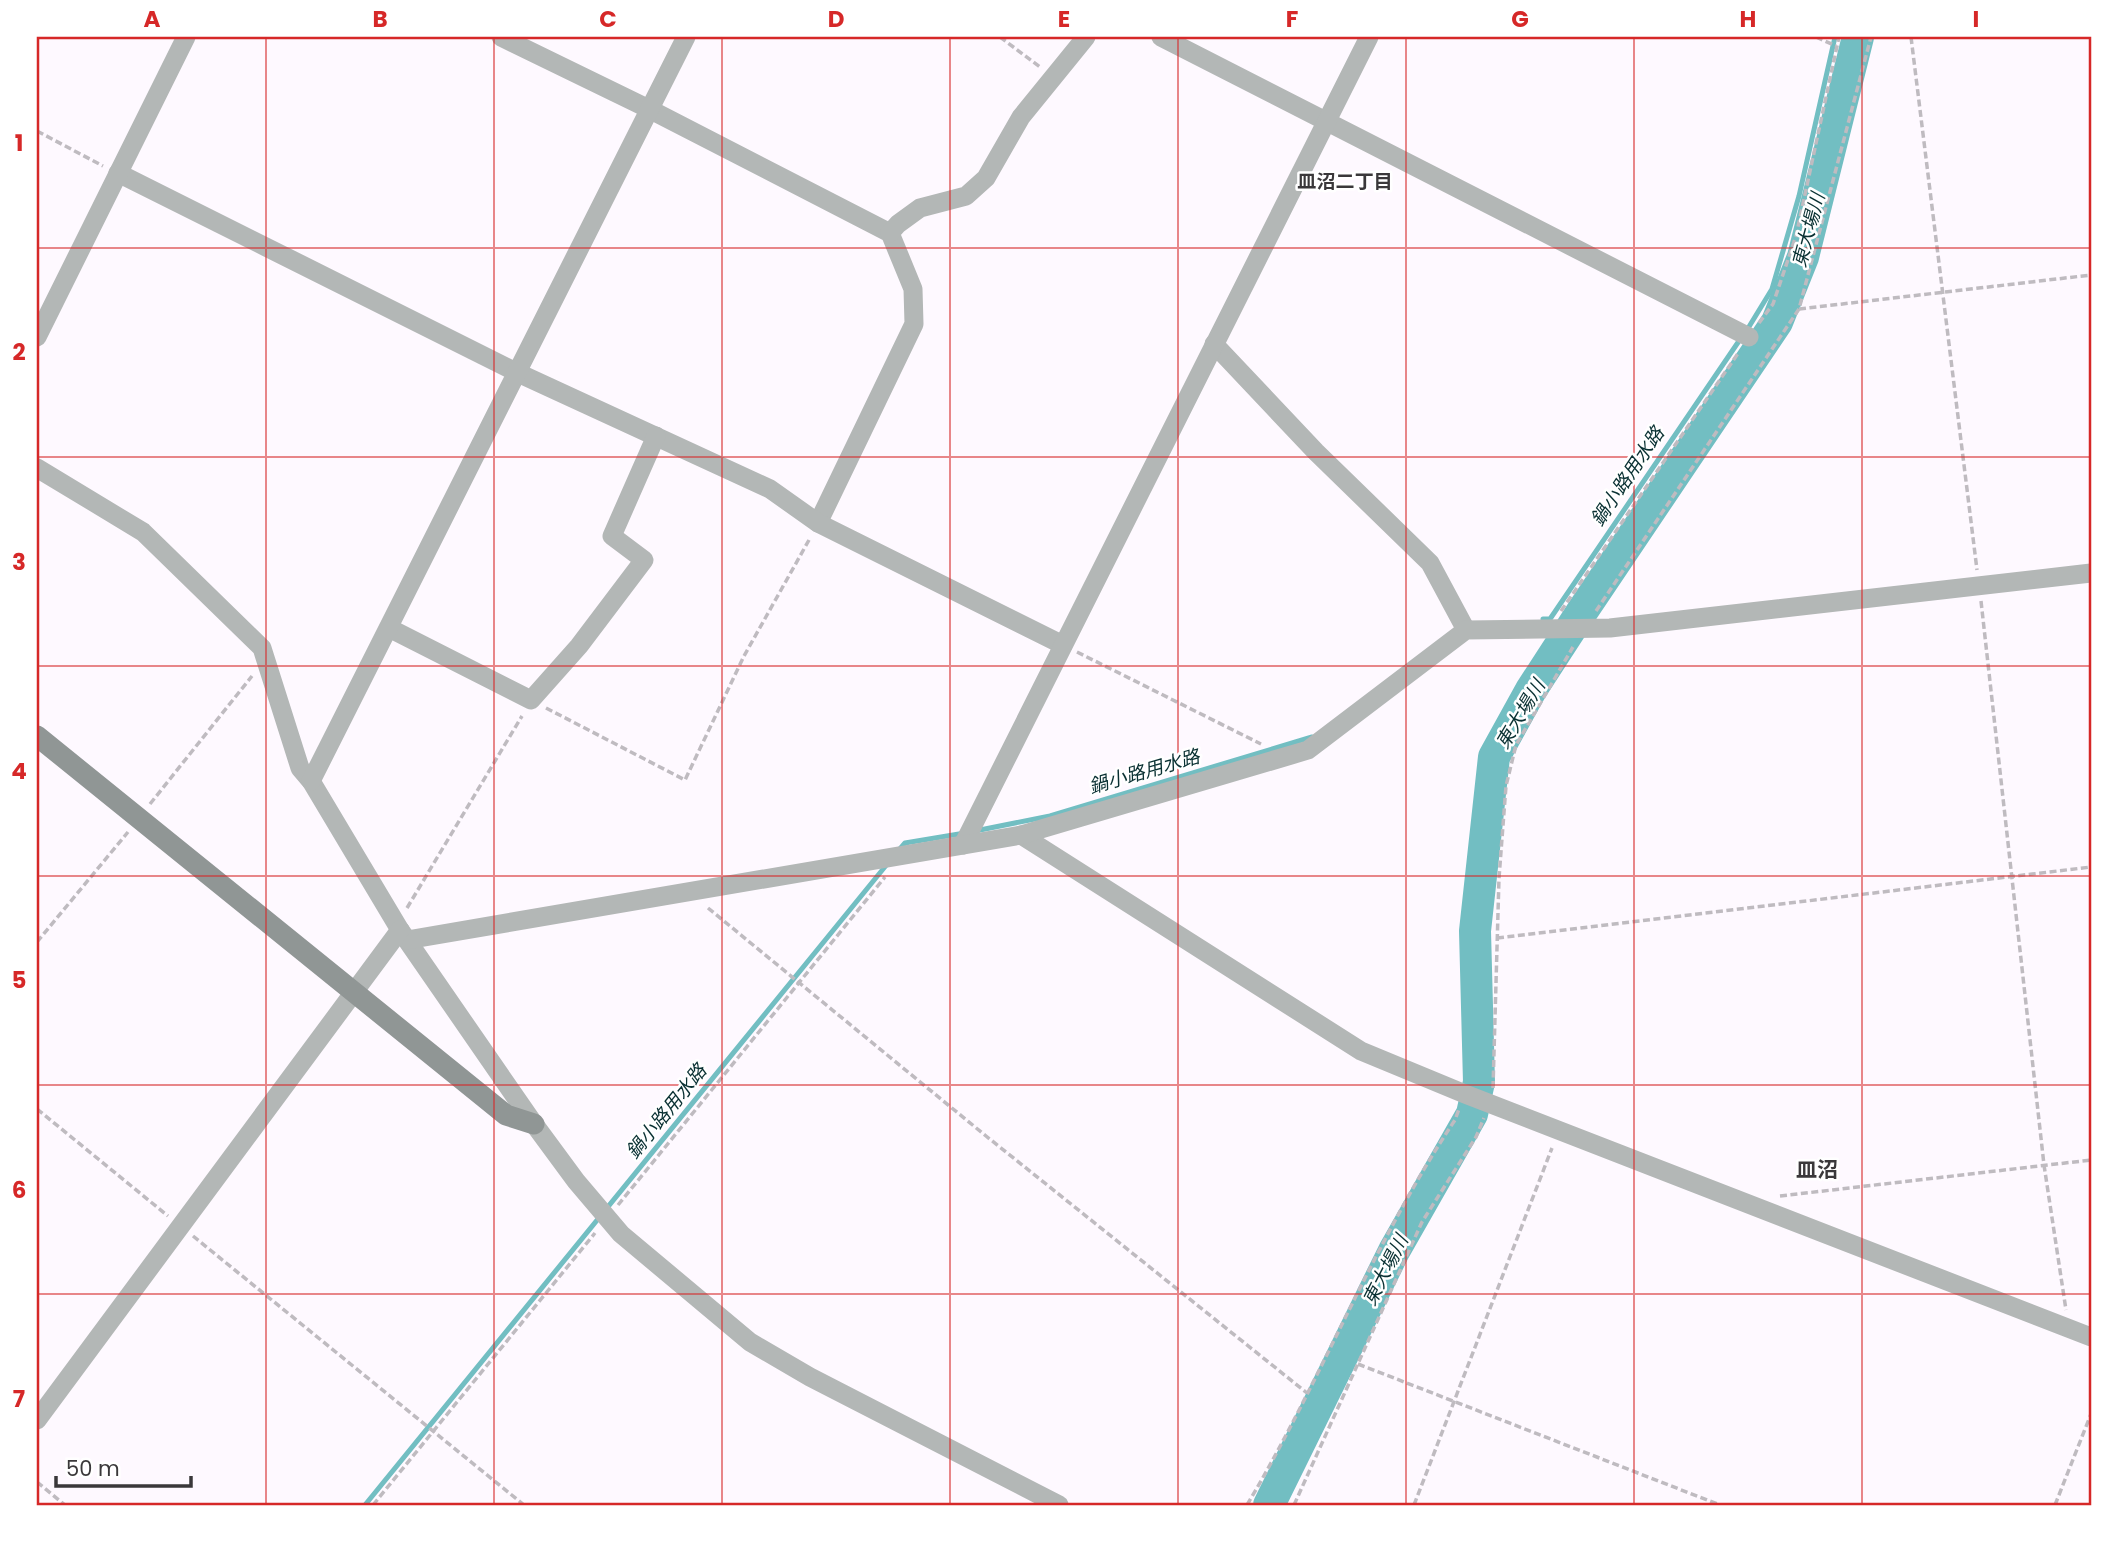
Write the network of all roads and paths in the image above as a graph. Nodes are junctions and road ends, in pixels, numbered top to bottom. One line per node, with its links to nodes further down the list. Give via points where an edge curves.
1 (186, 37): 15 (street)
2 (501, 37): 12 (street)
3 (686, 37): 12 (street)
4 (1000, 37): 11 (path)
5 (1086, 37): 11 (street)
6 (1161, 37): 13 (street)
7 (1369, 37): 13 (street)
8 (1816, 37): 10 (path)
9 (1910, 37): 18 (path)
10 (1836, 46)
11 (1053, 76): 16 (street, via 1021,117 986,178 966,196 920,208)
12 (649, 109): 16 (street); 23 (street)
13 (1326, 121): 21 (street); 22 (street)
14 (37, 131): 15 (path)
15 (118, 173): 20 (street); 23 (street)
16 (890, 233): 26 (street, via 913,289 914,324)
17 (2091, 275): 18 (path)
18 (1943, 293): 19 (path); 28 (path)
19 (1799, 309)
20 (37, 337)
21 (1749, 337)
22 (1214, 344): 31 (street, via 1430,563); 32 (street)
23 (516, 372): 24 (street); 29 (street)
24 (656, 436): 26 (street, via 770,489); 33 (street, via 612,536 645,560)
25 (37, 468): 36 (street, via 143,532 262,648 300,768)
26 (818, 523): 32 (street); 33 (path, via 744,656 685,780)
27 (2091, 573): 28 (street)
28 (1979, 588): 30 (street); 41 (path)
29 (388, 628): 33 (street); 36 (street)
30 (1584, 629): 31 (street); 44 (path, via 1516,745 1506,786)
31 (1466, 630): 35 (street, via 1308,750)
32 (1063, 645): 35 (path); 38 (street)
33 (531, 700): 43 (path)
34 (37, 736): 46 (street)
35 (1285, 756): 37 (street)
36 (311, 781): 43 (street)
37 (1021, 835): 38 (street); 47 (street, via 1361,1051)
38 (963, 845): 39 (street)
39 (902, 856): 42 (street); 45 (path)
40 (2091, 867): 41 (path)
41 (2011, 877): 44 (path); 53 (path)
42 (695, 891): 43 (street); 45 (path, via 711,912)
43 (402, 931): 46 (street); 50 (street)
44 (1497, 938): 48 (path)
45 (800, 982): 55 (path); 60 (path)
46 (353, 993): 50 (street, via 506,1115); 56 (street)
47 (1465, 1094): 48 (street); 60 (path)
48 (1490, 1102): 51 (street); 59 (path, via 1476,1137 1422,1223)
49 (37, 1109): 56 (path)
50 (534, 1124): 55 (street)
51 (1559, 1129): 54 (street); 61 (path)
52 (2091, 1160): 53 (path)
53 (2045, 1165): 54 (path); 57 (path)
54 (1741, 1201): 57 (street)
55 (606, 1219): 64 (path); 66 (street, via 750,1342)
56 (180, 1225): 63 (street); 64 (path)
57 (2069, 1328): 58 (street)
58 (2091, 1337)
59 (1358, 1364): 61 (path); 71 (path)
60 (1307, 1393): 70 (path)
61 (1454, 1402): 72 (path); 73 (path)
62 (2091, 1413): 74 (path)
63 (37, 1420)
64 (434, 1433): 68 (path); 69 (path)
65 (37, 1482): 67 (path)
66 (1055, 1504)
67 (65, 1505)
68 (373, 1505)
69 (524, 1505)
70 (1247, 1505)
71 (1294, 1505)
72 (1414, 1505)
73 (1720, 1505)
74 (2055, 1505)

